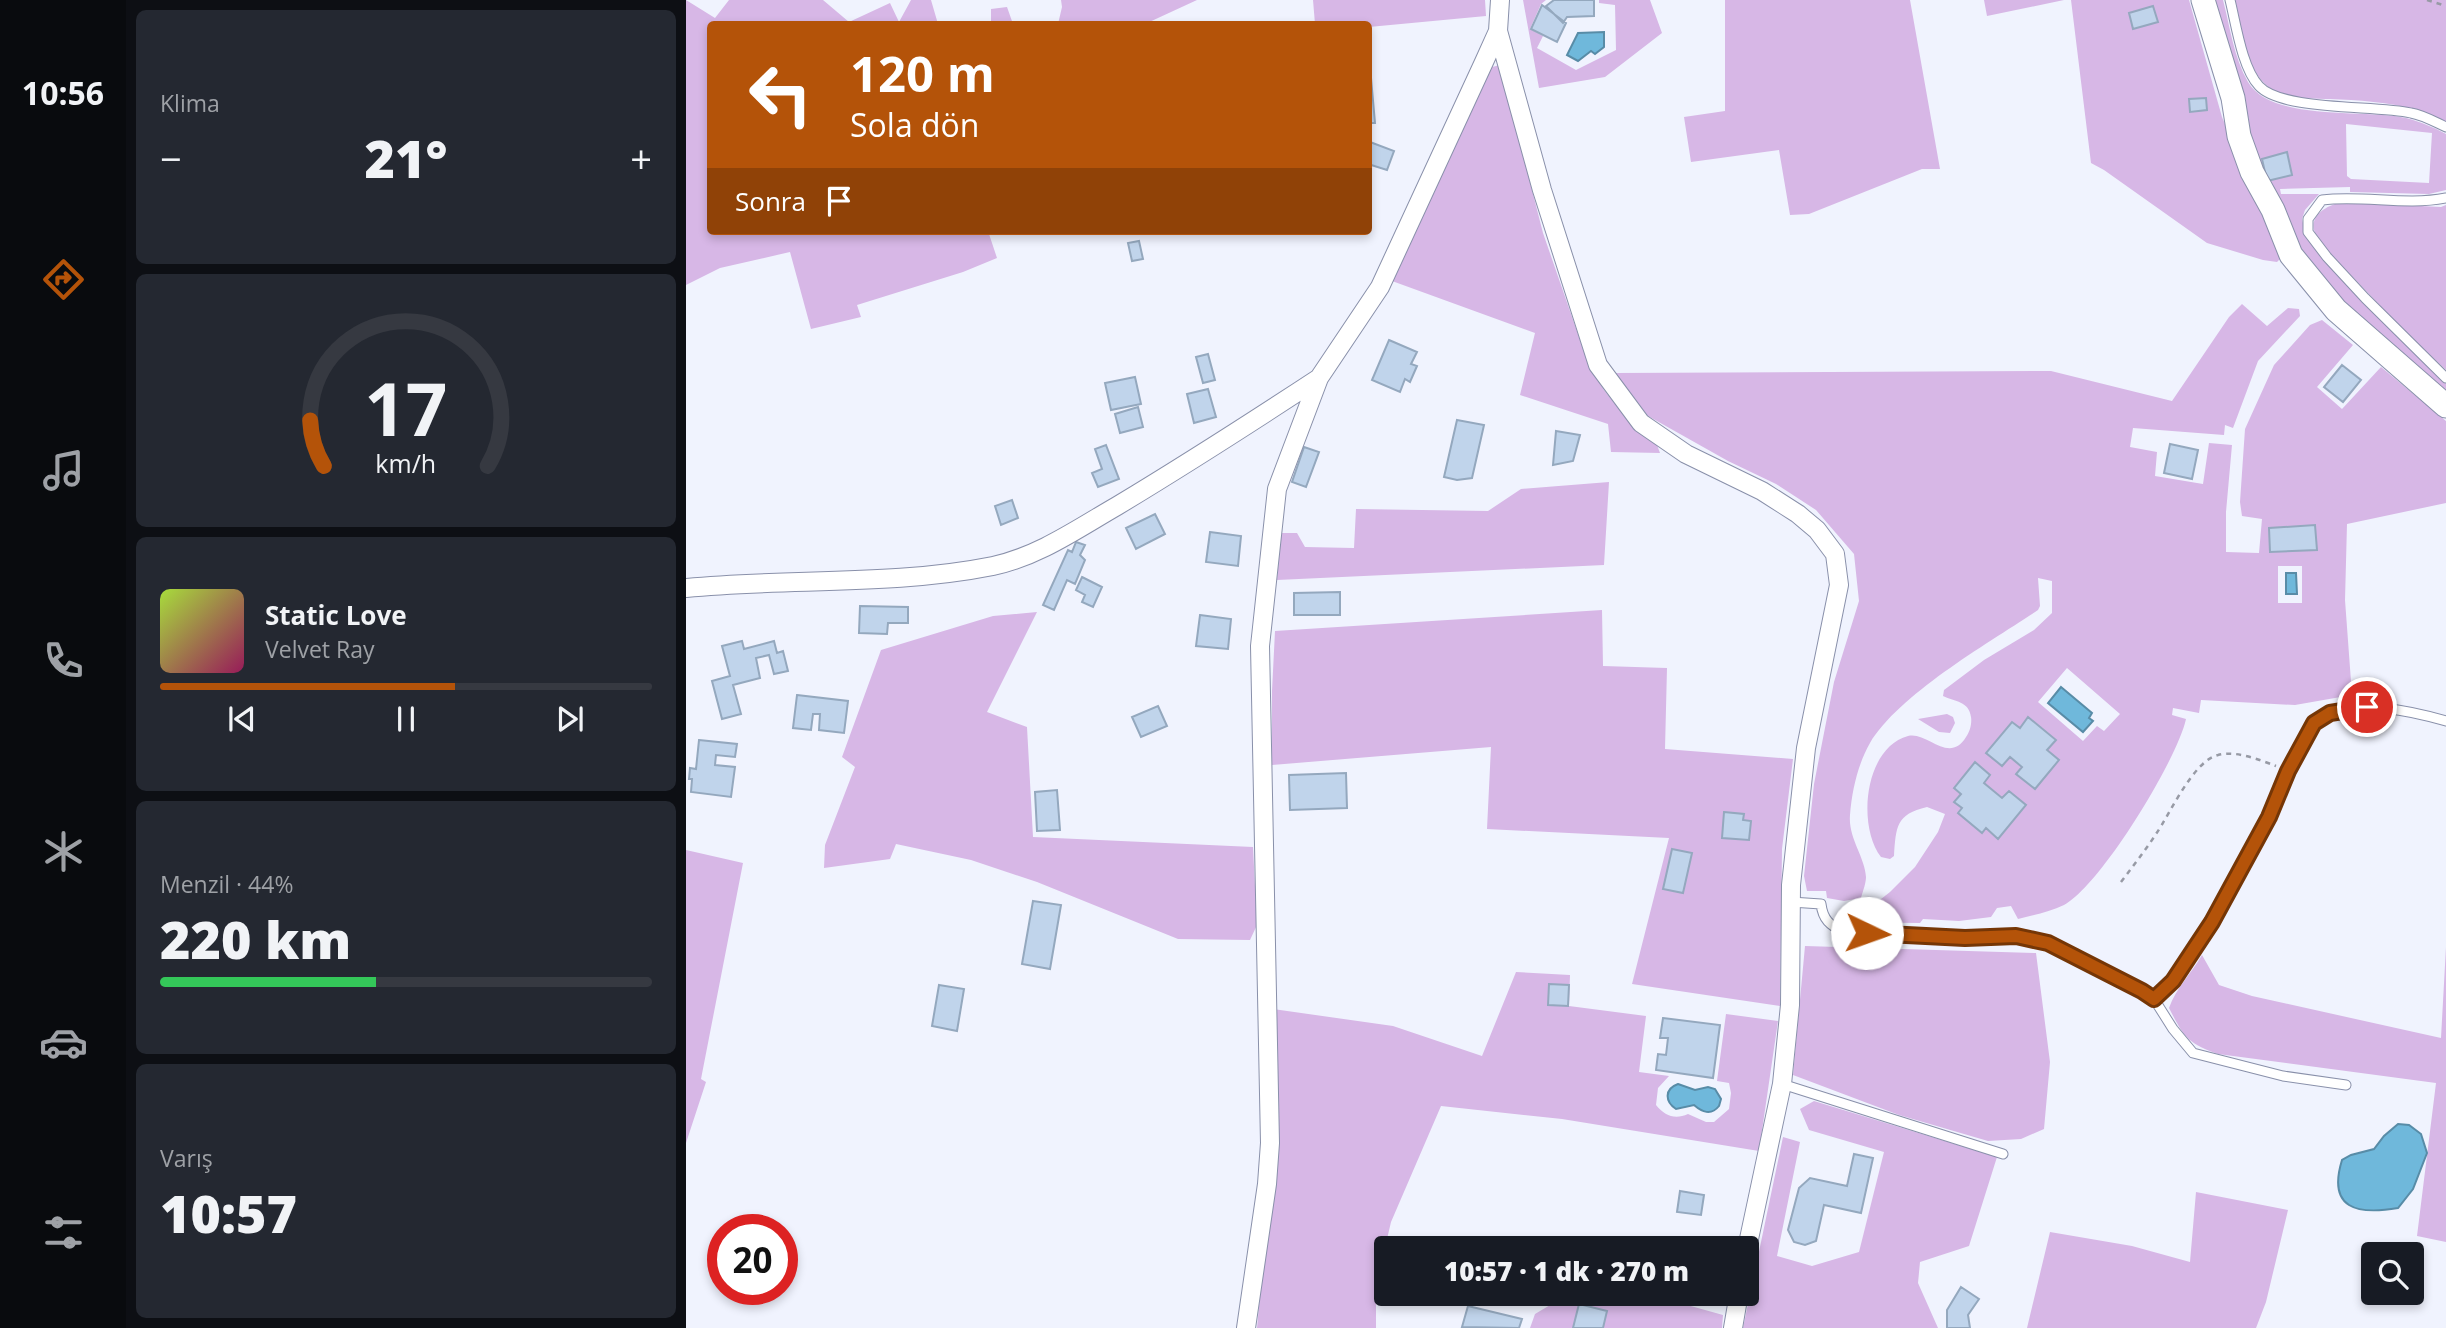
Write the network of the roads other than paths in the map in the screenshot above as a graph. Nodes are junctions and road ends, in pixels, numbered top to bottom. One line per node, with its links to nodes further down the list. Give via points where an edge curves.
1 (1500, 0): 4 (street)
2 (2203, 0): 9 (street, via 2233,98 2239,136 2291,256 2336,310)
3 (2230, 0): 5 (lane, via 2250,73 2275,97 2304,104 2413,113)
4 (1498, 31): 7 (street, via 1380,287); 12 (street, via 1598,365 1641,423 1686,454 1798,514 1835,554 1839,584 1806,748)
5 (2446, 127)
6 (2446, 198): 8 (lane, via 2322,200 2308,219 2308,232 2365,298)
7 (1319, 378): 10 (street, via 1199,457 1037,553 994,566 914,577); 19 (street, via 1277,489 1260,646 1270,1143)
8 (2446, 378)
9 (2446, 406)
10 (686, 589)
11 (2446, 721): 13 (lane, via 2367,707 2330,713 2314,723 2212,922 2173,981)
12 (1791, 902): 13 (lane, via 1821,904 1828,923 1843,932 2016,936 2048,943); 14 (street, via 1790,1005)
13 (2154, 999): 15 (lane, via 2193,1053 2283,1076)
14 (1782, 1084): 16 (lane); 17 (street)
15 (2346, 1085)
16 (2003, 1154)
17 (1750, 1236)
18 (1737, 1306): 20 (street)
19 (1246, 1328)
20 (1733, 1328)

